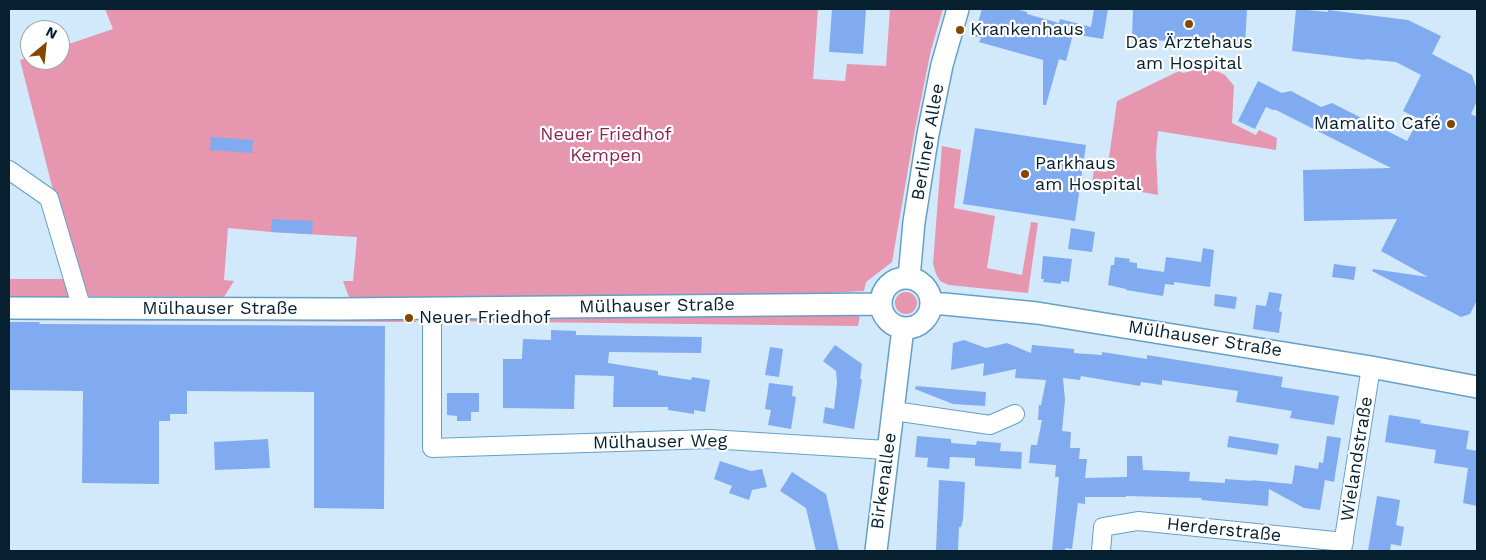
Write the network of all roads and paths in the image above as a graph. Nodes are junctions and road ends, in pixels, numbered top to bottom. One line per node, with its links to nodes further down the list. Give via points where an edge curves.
1 (958, 9): 3 (street, Berliner Allee, via 928,134)
2 (9, 170): 8 (street, via 49,198)
3 (909, 278): 4 (street, via 889,284); 5 (street, via 923,284)
4 (881, 304): 7 (street, Mülhauser Straße); 9 (street, via 888,320)
5 (932, 304): 9 (street, via 930,312 919,325); 10 (street, Mülhauser Straße, via 1037,313)
6 (9, 308): 8 (street, Mülhauser Straße)
7 (432, 308): 8 (street, Mülhauser Straße); 14 (street, Mülhauser Weg, via 432,448 710,439)
8 (82, 309)
9 (903, 328): 12 (street, Birkenallee)
10 (1371, 367): 11 (street, Mülhauser Straße); 15 (street, Wielandstraße)
11 (1477, 386)
12 (894, 411): 13 (street, Birkenallee, via 990,424); 14 (street, Birkenallee)
13 (1015, 414)
14 (887, 450): 16 (street, Birkenallee)
15 (1343, 546): 17 (street, Herderstraße, via 1138,521 1103,527)
16 (876, 551)
17 (1101, 551)

